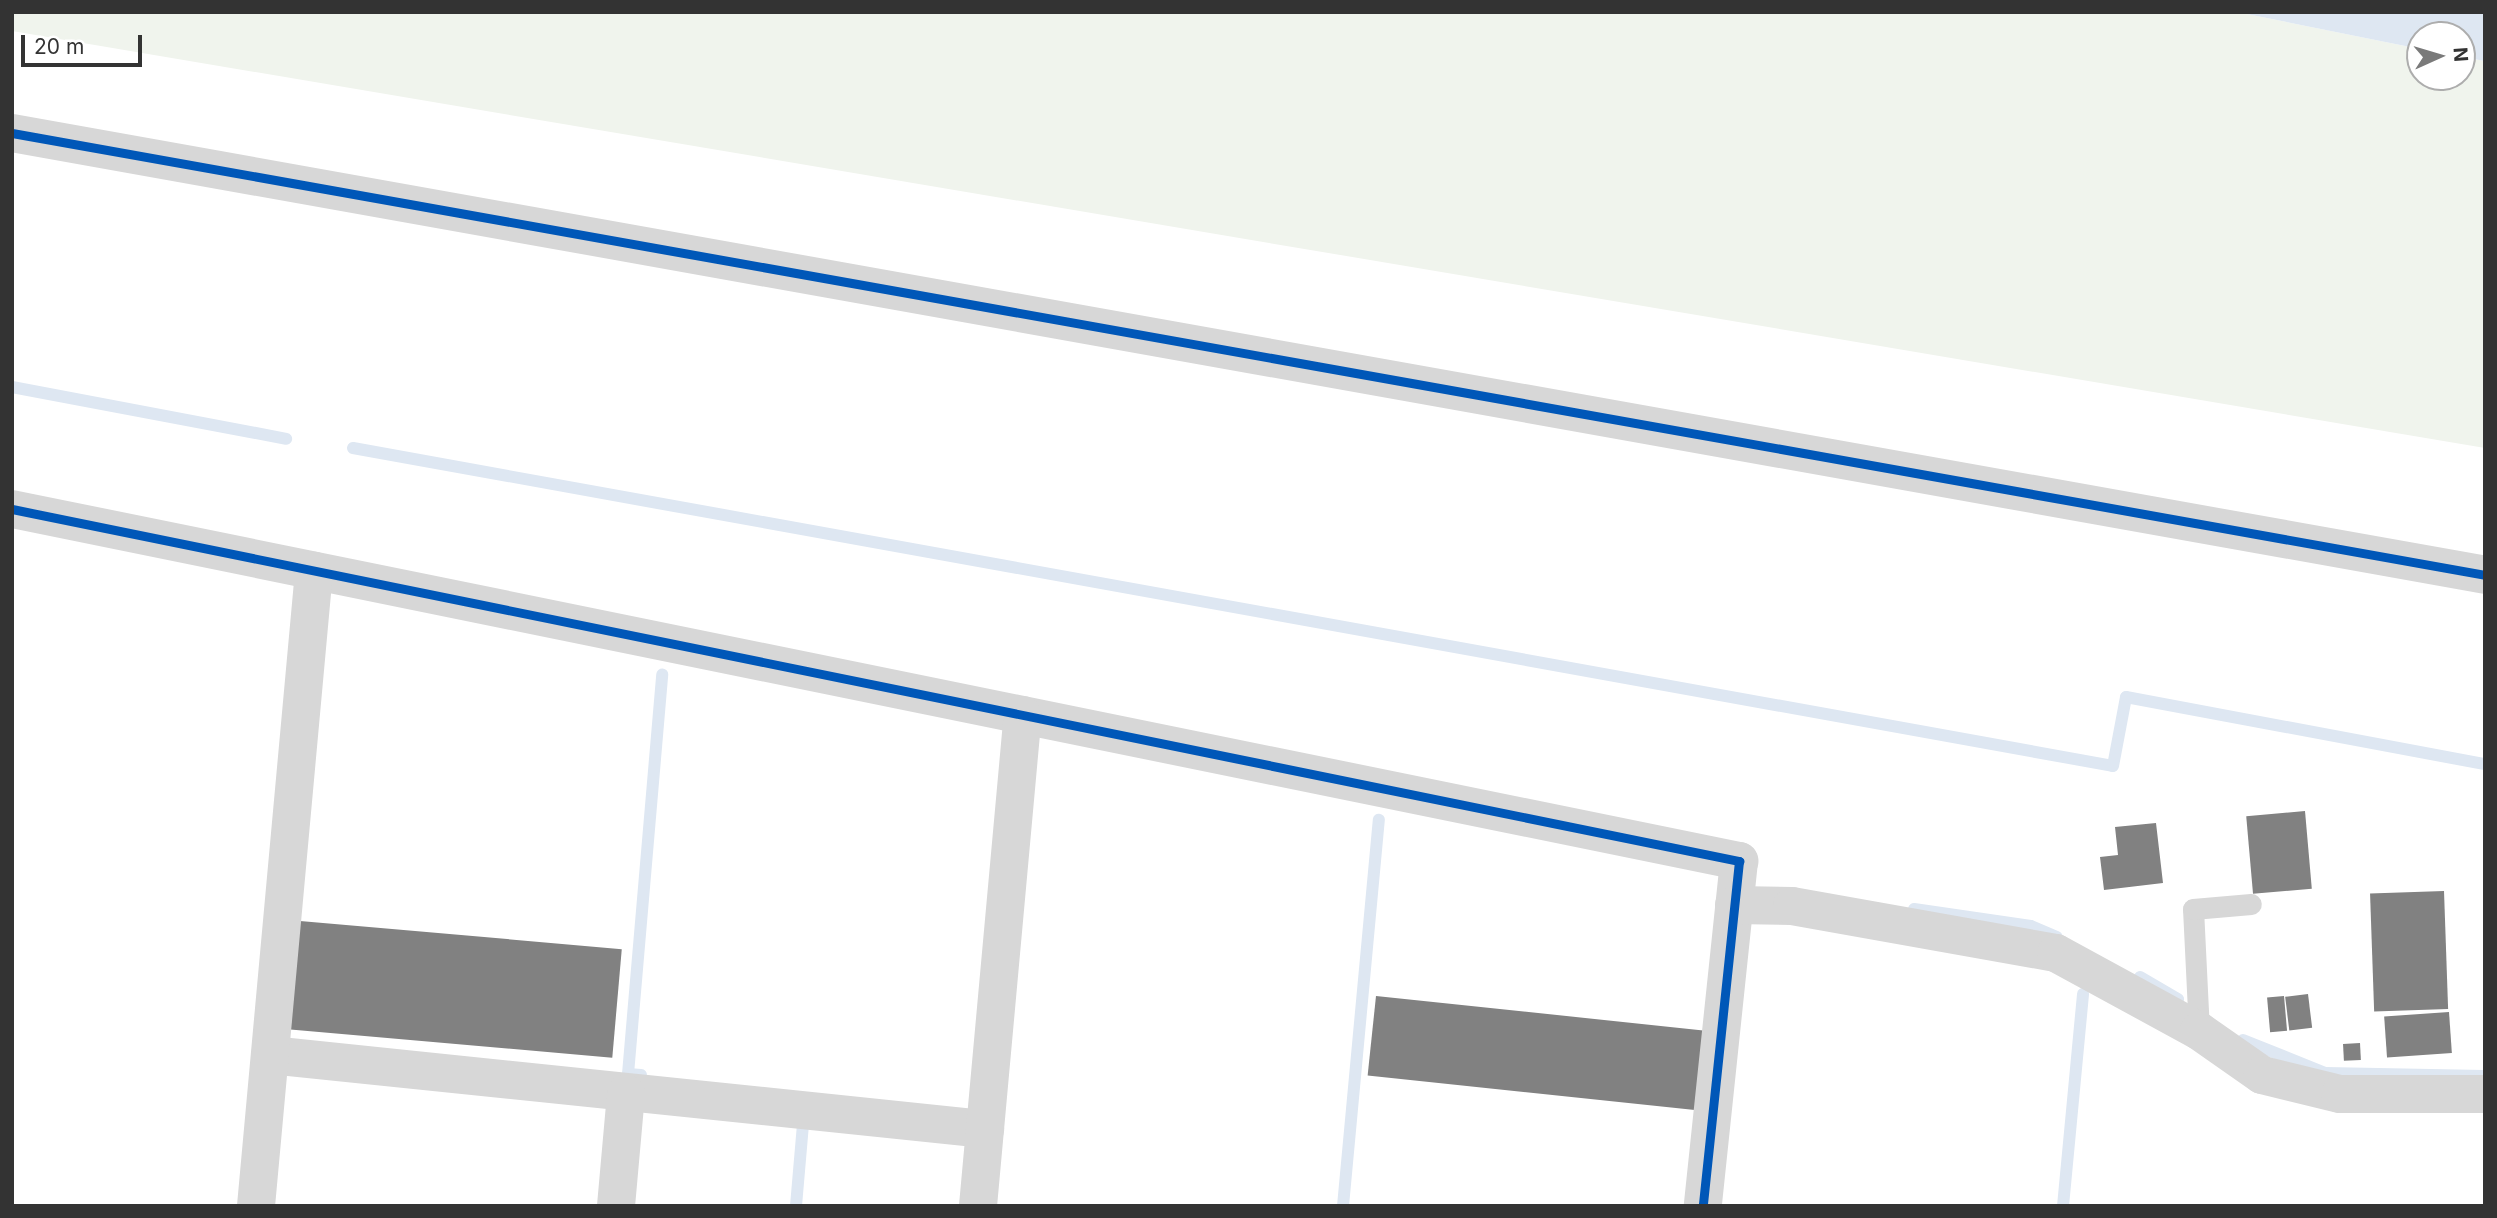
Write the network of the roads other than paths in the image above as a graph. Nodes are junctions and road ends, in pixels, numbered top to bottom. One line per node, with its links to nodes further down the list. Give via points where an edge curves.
1 (12, 132): 4 (street)
2 (12, 509): 3 (street)
3 (314, 571): 5 (street); 9 (street)
4 (2485, 575)
5 (1023, 715): 7 (street, via 1739,861); 12 (street)
6 (2251, 904): 8 (lane, via 2193,909)
7 (1734, 905): 8 (street, via 1792,906 2056,953); 16 (street)
8 (2199, 1031): 11 (street, via 2262,1075 2340,1094)
9 (270, 1055): 10 (street); 13 (street)
10 (626, 1093): 12 (street); 14 (street)
11 (2485, 1094)
12 (985, 1129): 15 (street)
13 (256, 1206)
14 (616, 1206)
15 (978, 1206)
16 (1703, 1206)

